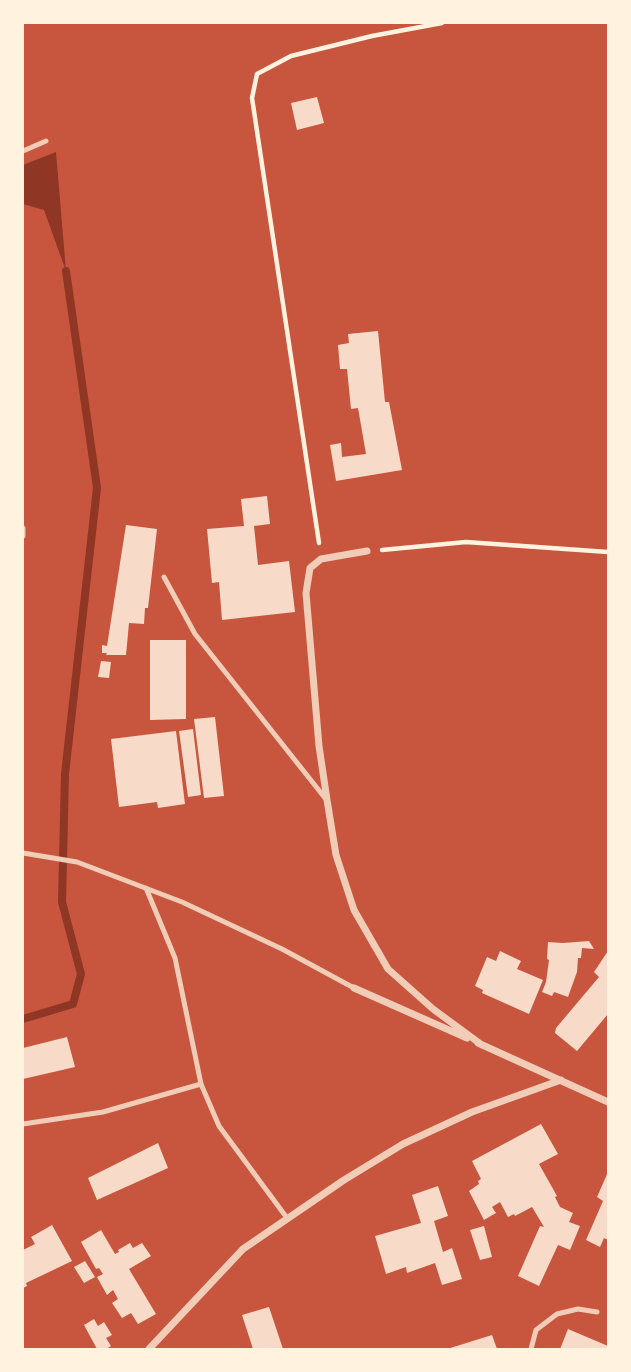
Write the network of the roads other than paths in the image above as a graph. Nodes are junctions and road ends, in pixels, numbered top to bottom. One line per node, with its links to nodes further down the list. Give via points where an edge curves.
1 (46, 141): 2 (lane)
2 (23, 151)
3 (23, 528): 4 (lane)
4 (23, 536)
5 (367, 551): 7 (street, via 321,559 310,568 306,593)
6 (164, 577): 7 (lane, via 195,634)
7 (327, 800): 11 (street, via 336,855 354,910 388,968)
8 (23, 853): 9 (lane, via 74,862)
9 (146, 888): 10 (lane, via 270,943); 13 (lane, via 175,958)
10 (355, 988): 11 (street)
11 (482, 1045): 12 (street)
12 (561, 1080): 14 (street); 16 (street, via 472,1112 403,1144)
13 (201, 1084): 15 (lane, via 103,1112); 16 (lane, via 219,1126)
14 (608, 1102)
15 (23, 1124)
16 (288, 1219): 18 (street, via 243,1249)
17 (597, 1312): 19 (lane, via 578,1308 557,1314 536,1330)
18 (149, 1349)
19 (531, 1349)

